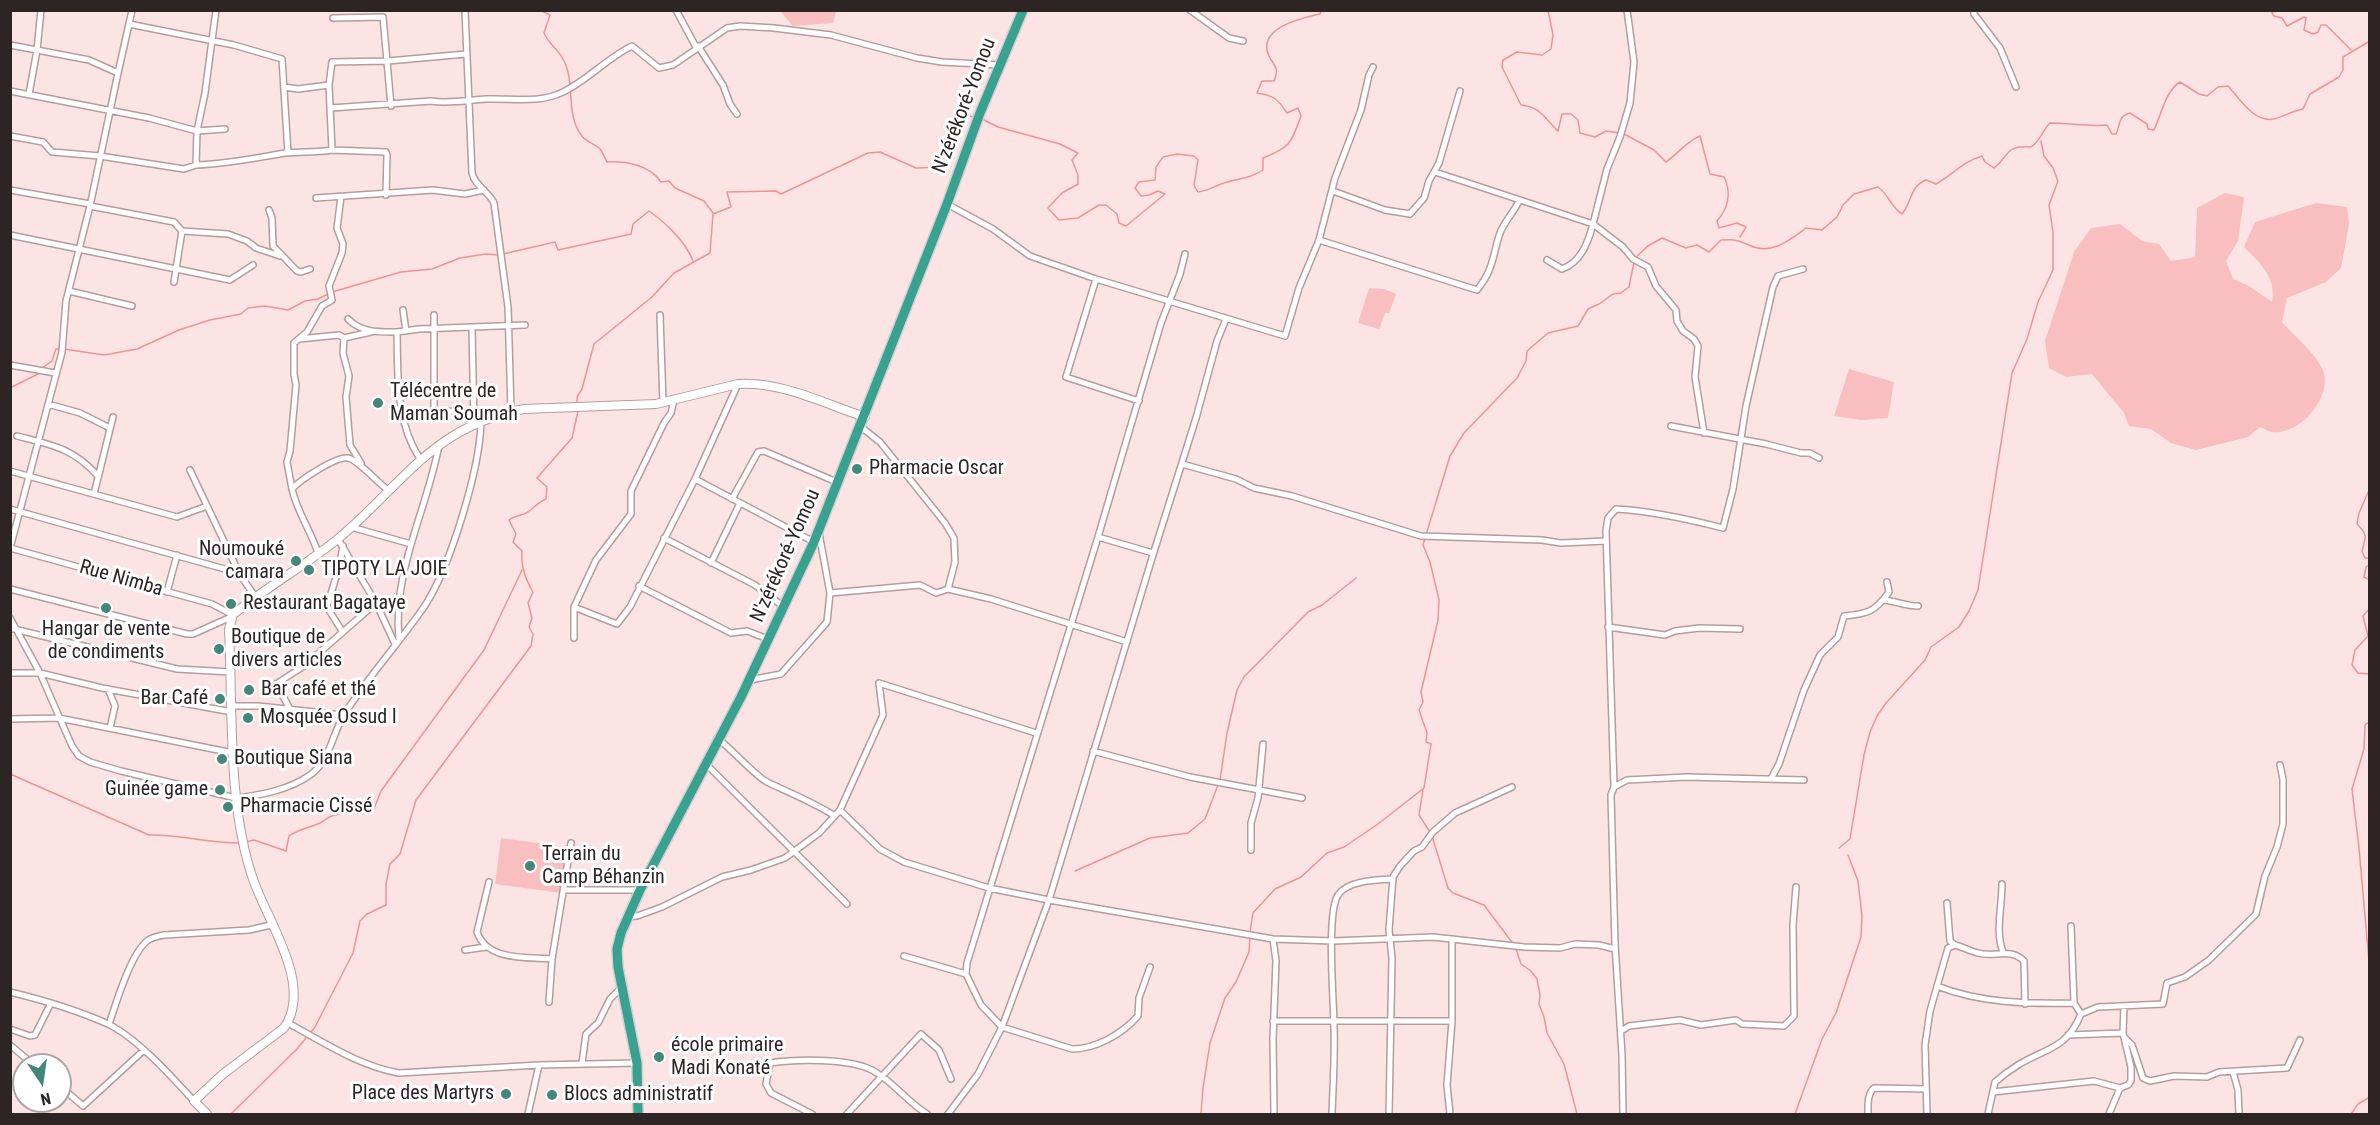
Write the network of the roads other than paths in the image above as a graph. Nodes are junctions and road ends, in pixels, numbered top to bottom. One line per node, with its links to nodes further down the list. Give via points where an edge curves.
1 (41, 10): 16 (street)
2 (132, 10): 11 (street)
3 (216, 10): 12 (street)
4 (465, 10): 17 (street)
5 (676, 10): 15 (street)
6 (1023, 10): 19 (highway, N'zérékoré-Yomou)
7 (1190, 10): 13 (street, via 1229,38)
8 (1627, 10): 51 (street, via 1634,62 1630,103 1606,169)
9 (1974, 10): 24 (street, via 2000,48)
10 (333, 18): 18 (street, via 383,17)
11 (129, 24): 12 (street); 21 (street)
12 (211, 41): 23 (street, via 282,59); 34 (street)
13 (1243, 42)
14 (10, 45): 16 (street)
15 (697, 47): 19 (street, via 727,28 774,28 831,35 934,60); 28 (street, via 673,65 659,68 632,46 553,96); 32 (street)
16 (37, 50): 21 (street, via 89,60); 27 (street)
17 (466, 54): 18 (street); 28 (street)
18 (388, 61): 22 (street, via 332,62); 29 (street)
19 (1000, 65): 48 (highway, N'zérékoré-Yomou)
20 (1373, 67): 43 (street)
21 (118, 73): 31 (street)
22 (329, 86): 23 (street); 30 (street)
23 (284, 87): 37 (street)
24 (2016, 87)
25 (10, 91): 27 (street)
26 (1460, 91): 40 (street)
27 (28, 94): 31 (street)
28 (469, 101): 29 (street); 42 (street, via 472,173)
29 (391, 106): 30 (street)
30 (331, 108): 36 (street)
31 (110, 112): 34 (street); 38 (street)
32 (737, 114)
33 (225, 129): 34 (street)
34 (197, 131): 39 (street)
35 (10, 136): 38 (street, via 43,142 52,152)
36 (332, 150): 37 (street); 44 (street, via 386,152)
37 (288, 153): 39 (street)
38 (100, 156): 39 (street, via 184,169); 49 (street)
39 (196, 165)
40 (1435, 172): 43 (street, via 1424,198 1410,214 1385,210); 47 (street)
41 (10, 190): 49 (street)
42 (484, 190): 44 (street, via 465,194 433,190); 74 (street, via 494,203)
43 (1333, 191): 54 (street)
44 (386, 195): 45 (street)
45 (341, 197): 46 (street); 81 (street, via 337,228 343,243 329,286 332,300 322,306)
46 (316, 198)
47 (1519, 201): 51 (street); 54 (street, via 1500,231 1493,265 1476,290)
48 (947, 204): 63 (street, via 993,229 1030,256); 94 (highway, N'zérékoré-Yomou)
49 (90, 205): 52 (street, via 174,222); 55 (street)
50 (269, 210): 57 (street, via 273,246)
51 (1593, 224): 58 (street, via 1573,265 1562,269); 98 (street, via 1648,267 1656,286 1676,310 1683,331 1698,346 1695,377)
52 (182, 231): 57 (street, via 228,234); 60 (street)
53 (10, 235): 55 (street)
54 (1319, 240): 72 (street, via 1285,336)
55 (80, 249): 60 (street); 65 (street)
56 (1185, 254): 66 (street)
57 (280, 256): 61 (street, via 297,271)
58 (1547, 260)
59 (253, 265): 60 (street, via 230,280)
60 (175, 267): 64 (street)
61 (310, 269)
62 (1803, 269): 100 (street, via 1778,276 1773,287)
63 (1095, 279): 66 (street); 86 (street, via 1066,377)
64 (174, 282)
65 (69, 291): 67 (street); 83 (street)
66 (1168, 301): 72 (street); 86 (street)
67 (132, 306)
68 (403, 310): 77 (street)
69 (434, 315): 75 (street)
70 (660, 315): 87 (street)
71 (348, 318): 78 (street)
72 (1226, 319): 105 (street)
73 (525, 324): 74 (street)
74 (509, 325): 76 (street); 91 (street)
75 (434, 328): 76 (street); 77 (street); 89 (street)
76 (471, 328): 90 (street)
77 (406, 330): 79 (street)
78 (371, 332): 79 (street); 80 (street)
79 (397, 332): 92 (street)
80 (344, 338): 81 (street, via 339,335); 106 (street, via 350,445)
81 (299, 339): 113 (street, via 294,344 296,385 287,462)
82 (10, 364): 83 (street)
83 (55, 373): 88 (street)
84 (738, 384): 85 (street); 94 (street, via 769,385); 111 (street)
85 (674, 400): 87 (street); 145 (street, via 632,491 631,514 596,560)
86 (1139, 401): 123 (street)
87 (663, 403): 91 (street)
88 (48, 404): 97 (street, via 80,413); 101 (street)
89 (434, 411): 90 (street); 92 (street)
90 (474, 411): 95 (street)
91 (512, 411): 95 (street)
92 (401, 412): 104 (street, via 410,444)
93 (113, 417): 97 (street)
94 (863, 422): 112 (highway, N'zérékoré-Yomou); 138 (street, via 954,538 955,562)
95 (478, 423): 102 (street); 158 (street, via 481,436 467,497 445,566 424,607)
96 (1671, 426): 98 (street)
97 (110, 428): 110 (street)
98 (1704, 432): 100 (street)
99 (17, 436): 101 (street)
100 (1741, 440): 103 (street); 126 (street, via 1723,528 1659,513 1616,510 1608,518)
101 (38, 442): 109 (street); 110 (street, via 78,456)
102 (440, 443): 104 (street); 128 (street)
103 (1819, 458)
104 (420, 459): 114 (street)
105 (1182, 464): 126 (street, via 1425,537); 131 (street)
106 (362, 466): 113 (street, via 349,457 341,459 300,480); 114 (street)
107 (190, 470): 118 (street)
108 (10, 471): 109 (street)
109 (30, 476): 115 (street); 120 (street)
110 (98, 476): 115 (street)
111 (695, 479): 116 (street); 124 (street)
112 (839, 483): 116 (street, via 764,451 758,452); 122 (highway, N'zérékoré-Yomou)
113 (292, 489): 130 (street)
114 (388, 490): 121 (street)
115 (94, 494): 118 (street, via 177,518)
116 (732, 499): 117 (street)
117 (740, 503): 125 (street); 133 (street)
118 (207, 506): 134 (street)
119 (10, 509): 120 (street)
120 (21, 512): 129 (street); 132 (street)
121 (351, 527): 127 (street); 128 (street)
122 (819, 531): 125 (highway, N'zérékoré-Yomou); 140 (street)
123 (1098, 537): 131 (street); 149 (street)
124 (664, 538): 133 (street); 136 (street)
125 (814, 542): 146 (highway, N'zérékoré-Yomou)
126 (1606, 542): 150 (street)
127 (341, 543): 130 (street); 143 (street); 153 (street, via 340,567 327,607)
128 (411, 544): 158 (street, via 401,584)
129 (10, 548): 139 (street, Rue Nimba)
130 (318, 553): 141 (street)
131 (1153, 553): 159 (street)
132 (177, 555): 134 (street); 139 (street)
133 (711, 563): 146 (street, via 755,585)
134 (239, 573): 141 (street)
135 (1887, 582): 142 (street)
136 (639, 586): 145 (street, via 630,607 616,624); 156 (street, via 731,633 747,631)
137 (10, 589): 147 (street, via 187,634)
138 (948, 589): 140 (street, via 936,593 920,585); 149 (street, via 1017,606)
139 (167, 592): 147 (street, Rue Nimba, via 212,604)
140 (830, 593): 163 (street, via 827,622 781,674)
141 (256, 598): 147 (street)
142 (1884, 600): 144 (street); 178 (street, via 1868,613 1844,616 1838,637 1820,655 1808,681)
143 (376, 603): 153 (street); 158 (street)
144 (1918, 606)
145 (574, 607): 154 (street)
146 (784, 607): 156 (highway, N'zérékoré-Yomou)
147 (232, 615): 155 (street)
148 (10, 618): 151 (street)
149 (1070, 625): 159 (street); 171 (street)
150 (1608, 627): 152 (street, via 1665,635 1699,628); 181 (street)
151 (13, 628): 160 (street, via 177,669); 162 (street)
152 (1740, 629)
153 (342, 631): 166 (street, via 304,666 276,684)
154 (574, 638)
155 (229, 639): 157 (street); 160 (street)
156 (768, 639): 163 (highway, N'zérékoré-Yomou)
157 (272, 642)
158 (397, 642): 167 (street)
159 (1127, 642): 174 (street)
160 (231, 672): 165 (street)
161 (10, 673): 162 (street)
162 (40, 673): 164 (street); 168 (street)
163 (748, 681): 172 (highway, N'zérékoré-Yomou)
164 (108, 689): 165 (street); 170 (street, via 115,706)
165 (232, 709): 166 (street); 175 (street)
166 (290, 709): 167 (street)
167 (343, 715): 183 (street, via 326,756 311,774 273,791)
168 (59, 718): 169 (street); 170 (street); 183 (street, via 79,756 90,762)
169 (10, 719)
170 (110, 728): 175 (street)
171 (1036, 733): 185 (street, via 879,683 883,715); 194 (street)
172 (717, 738): 176 (highway, N'zérékoré-Yomou); 186 (street, via 765,781)
173 (1263, 744): 182 (street)
174 (1093, 751): 182 (street, via 1190,777); 197 (street)
175 (233, 753): 183 (street)
176 (705, 763): 188 (street); 196 (highway, N'zérékoré-Yomou)
177 (2280, 765): 225 (street, via 2283,824 2256,914 2209,960 2185,977 2167,983 2163,1004)
178 (1771, 779): 179 (street); 181 (street, via 1627,780)
179 (1804, 780)
180 (1512, 787): 190 (street, via 1455,813 1414,851)
181 (1614, 787): 211 (street, via 1611,795)
182 (1259, 790): 184 (street); 189 (street, via 1251,823)
183 (237, 798): 201 (street, via 251,876)
184 (1302, 798)
185 (840, 810): 186 (street); 194 (street, via 880,849 904,862)
186 (835, 816): 188 (street, via 819,833)
187 (571, 843): 195 (street)
188 (793, 850): 199 (street); 200 (street, via 785,858 722,877 662,907)
189 (1251, 850)
190 (1394, 879): 203 (street); 205 (street, via 1348,886 1338,895)
191 (489, 882): 209 (street, via 477,932)
192 (2002, 884): 213 (street, via 1998,942)
193 (1796, 887): 235 (street, via 1794,1016 1784,1026 1742,1024 1736,1020 1701,1025 1680,1020 1629,1026)
194 (989, 888): 197 (street); 217 (street)
195 (565, 890): 196 (street); 215 (street)
196 (640, 890): 200 (highway, N'zérékoré-Yomou)
197 (1049, 900): 204 (street); 233 (street)
198 (1947, 903): 207 (street)
199 (847, 904)
200 (627, 917): 218 (highway, N'zérékoré-Yomou, via 617,949)
201 (271, 925): 231 (street, via 283,945 291,974 293,1003); 232 (street, via 152,938 135,959)
202 (2071, 926): 223 (street)
203 (1390, 938): 205 (street); 206 (street, via 1433,937); 229 (street)
204 (1273, 939): 205 (street); 227 (street)
205 (1333, 941): 228 (street)
206 (1452, 941): 211 (street, via 1548,948 1599,945); 230 (street)
207 (1950, 941): 208 (street); 210 (street)
208 (1955, 945): 210 (street); 213 (street, via 1979,954)
209 (486, 947): 212 (street); 215 (street, via 508,956)
210 (1948, 948): 219 (street)
211 (1616, 949): 235 (street)
212 (465, 950)
213 (2003, 952): 224 (street, via 2019,955 2024,961)
214 (904, 956): 217 (street)
215 (552, 959): 221 (street)
216 (1150, 967): 233 (street, via 1139,999 1138,1016 1091,1048 1072,1049)
217 (966, 974): 233 (street, via 981,1005)
218 (622, 986): 240 (street, via 586,1034); 241 (highway, N'zérékoré-Yomou)
219 (1937, 986): 224 (street, via 1972,998); 247 (street, via 1925,1045)
220 (10, 992): 222 (street)
221 (549, 1002)
222 (51, 1003): 232 (street); 234 (street, via 35,1035)
223 (2074, 1003): 224 (street); 226 (street)
224 (2025, 1004)
225 (2124, 1006): 226 (street, via 2098,1007); 237 (street)
226 (2082, 1014): 236 (street)
227 (1274, 1020): 228 (street); 258 (street)
228 (1334, 1021): 229 (street); 259 (street)
229 (1392, 1021): 230 (street); 260 (street)
230 (1452, 1021): 261 (street, via 1447,1085)
231 (288, 1023): 242 (street, via 382,1071); 250 (street)
232 (109, 1024): 239 (street)
233 (1002, 1027): 257 (street, via 978,1074)
234 (10, 1029)
235 (1621, 1031): 262 (street)
236 (2068, 1035): 237 (street); 248 (street, via 2057,1046 2019,1064 1995,1082)
237 (2124, 1035): 243 (street, via 2146,1081); 246 (street, via 2131,1081)
238 (2300, 1040): 243 (street, via 2287,1068)
239 (144, 1050): 249 (street, via 83,1106); 250 (street)
240 (582, 1063): 241 (street); 242 (street)
241 (637, 1063): 253 (highway, N'zérékoré-Yomou)
242 (539, 1065): 252 (street)
243 (2232, 1072): 267 (street)
244 (882, 1077): 245 (street, via 921,1034 939,1050); 254 (street, via 851,1064 770,1063 766,1084 771,1093); 255 (street); 256 (street)
245 (951, 1079)
246 (2120, 1088): 248 (street, via 2094,1082); 266 (street)
247 (1926, 1089): 263 (street, via 1874,1088); 264 (street)
248 (1993, 1092): 265 (street)
249 (72, 1096)
250 (194, 1101): 251 (street)
251 (207, 1114)
252 (528, 1114)
253 (638, 1114)
254 (812, 1114)
255 (847, 1114)
256 (927, 1114)
257 (948, 1114)
258 (1274, 1114)
259 (1332, 1114)
260 (1389, 1114)
261 (1450, 1114)
262 (1623, 1114)
263 (1868, 1114)
264 (1927, 1114)
265 (1988, 1114)
266 (2109, 1114)
267 (2239, 1114)

